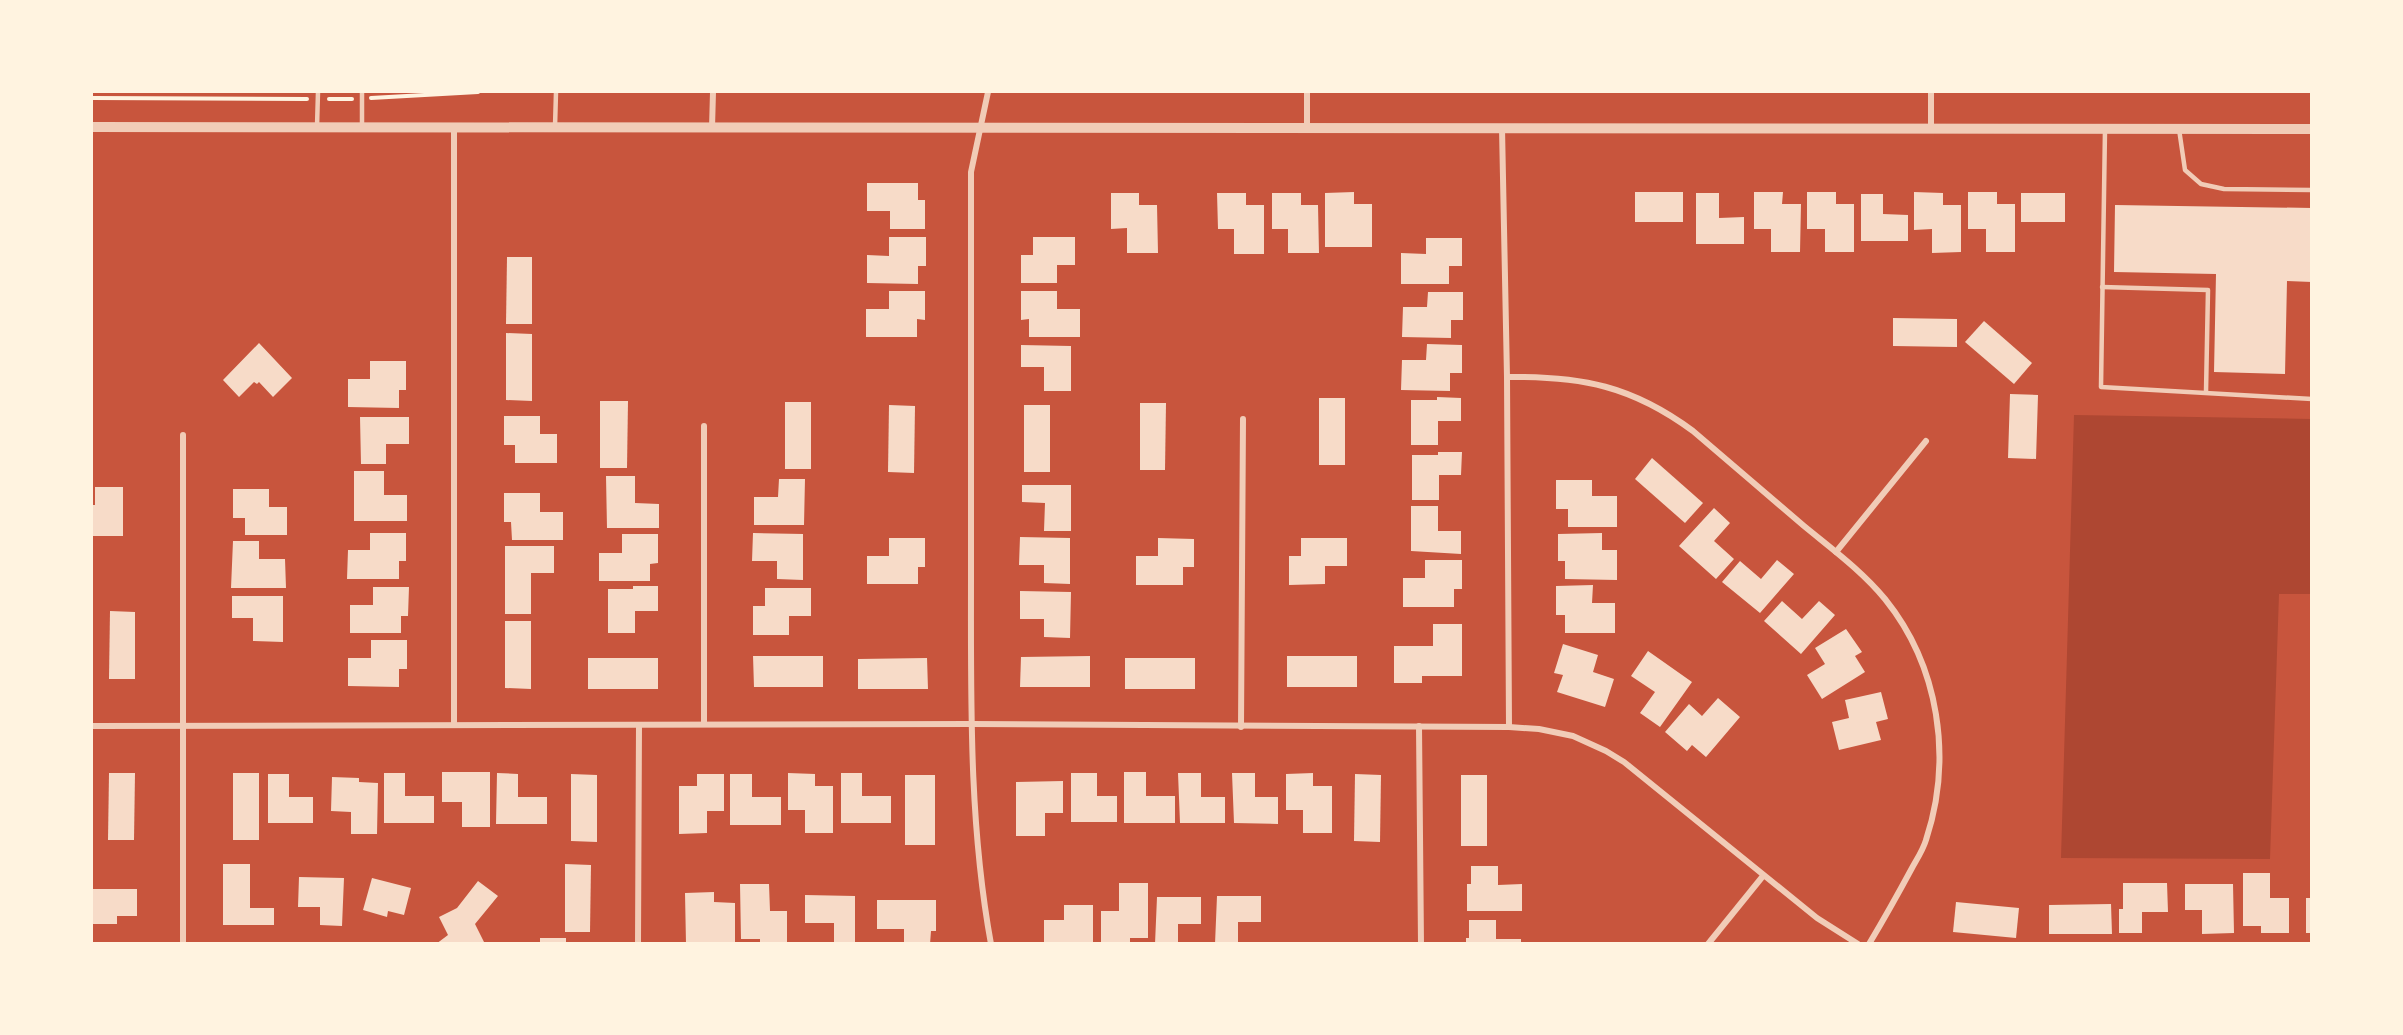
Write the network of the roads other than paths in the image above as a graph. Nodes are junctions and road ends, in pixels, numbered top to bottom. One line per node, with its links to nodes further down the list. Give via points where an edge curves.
1 (318, 92): 9 (lane)
2 (362, 92): 10 (lane)
3 (556, 92): 12 (lane)
4 (712, 92): 13 (street)
5 (988, 92): 14 (street)
6 (1307, 92): 15 (street)
7 (1931, 92): 17 (street)
8 (92, 127): 9 (street)
9 (317, 127): 10 (street)
10 (362, 127): 11 (street)
11 (454, 127): 12 (street); 33 (street)
12 (555, 127): 13 (street)
13 (712, 128): 14 (street)
14 (981, 128): 15 (street); 32 (street, via 971,172)
15 (1307, 128): 16 (street)
16 (1502, 128): 17 (street); 23 (street)
17 (1931, 129): 18 (street)
18 (2105, 129): 19 (street); 22 (lane)
19 (2179, 129): 20 (street); 21 (lane, via 2185,171 2201,184 2224,189)
20 (2312, 129)
21 (2312, 190)
22 (2102, 287): 24 (lane, via 2101,387); 24 (lane, via 2208,290)
23 (1507, 376): 30 (street, via 1581,380 1637,396 1693,431); 39 (street)
24 (2206, 392): 25 (lane)
25 (2312, 399)
26 (1243, 419): 38 (street)
27 (704, 426): 31 (street)
28 (183, 435): 36 (street)
29 (1926, 441): 30 (street)
30 (1836, 552): 47 (street, via 1880,594 1909,635 1931,691 1940,743 1939,778 1926,842)
31 (704, 723): 32 (street); 34 (street)
32 (971, 724): 38 (street); 43 (street, via 976,827)
33 (454, 725): 34 (street); 36 (street)
34 (639, 725): 42 (street)
35 (92, 726): 36 (street)
36 (182, 726): 41 (street)
37 (1419, 726): 38 (street); 39 (street); 44 (street)
38 (1241, 727)
39 (1509, 727): 40 (street, via 1573,736 1606,751 1642,775)
40 (1763, 876): 45 (street); 46 (street)
41 (183, 944)
42 (638, 944)
43 (992, 944)
44 (1421, 944)
45 (1708, 944)
46 (1858, 944)
47 (1869, 944)

